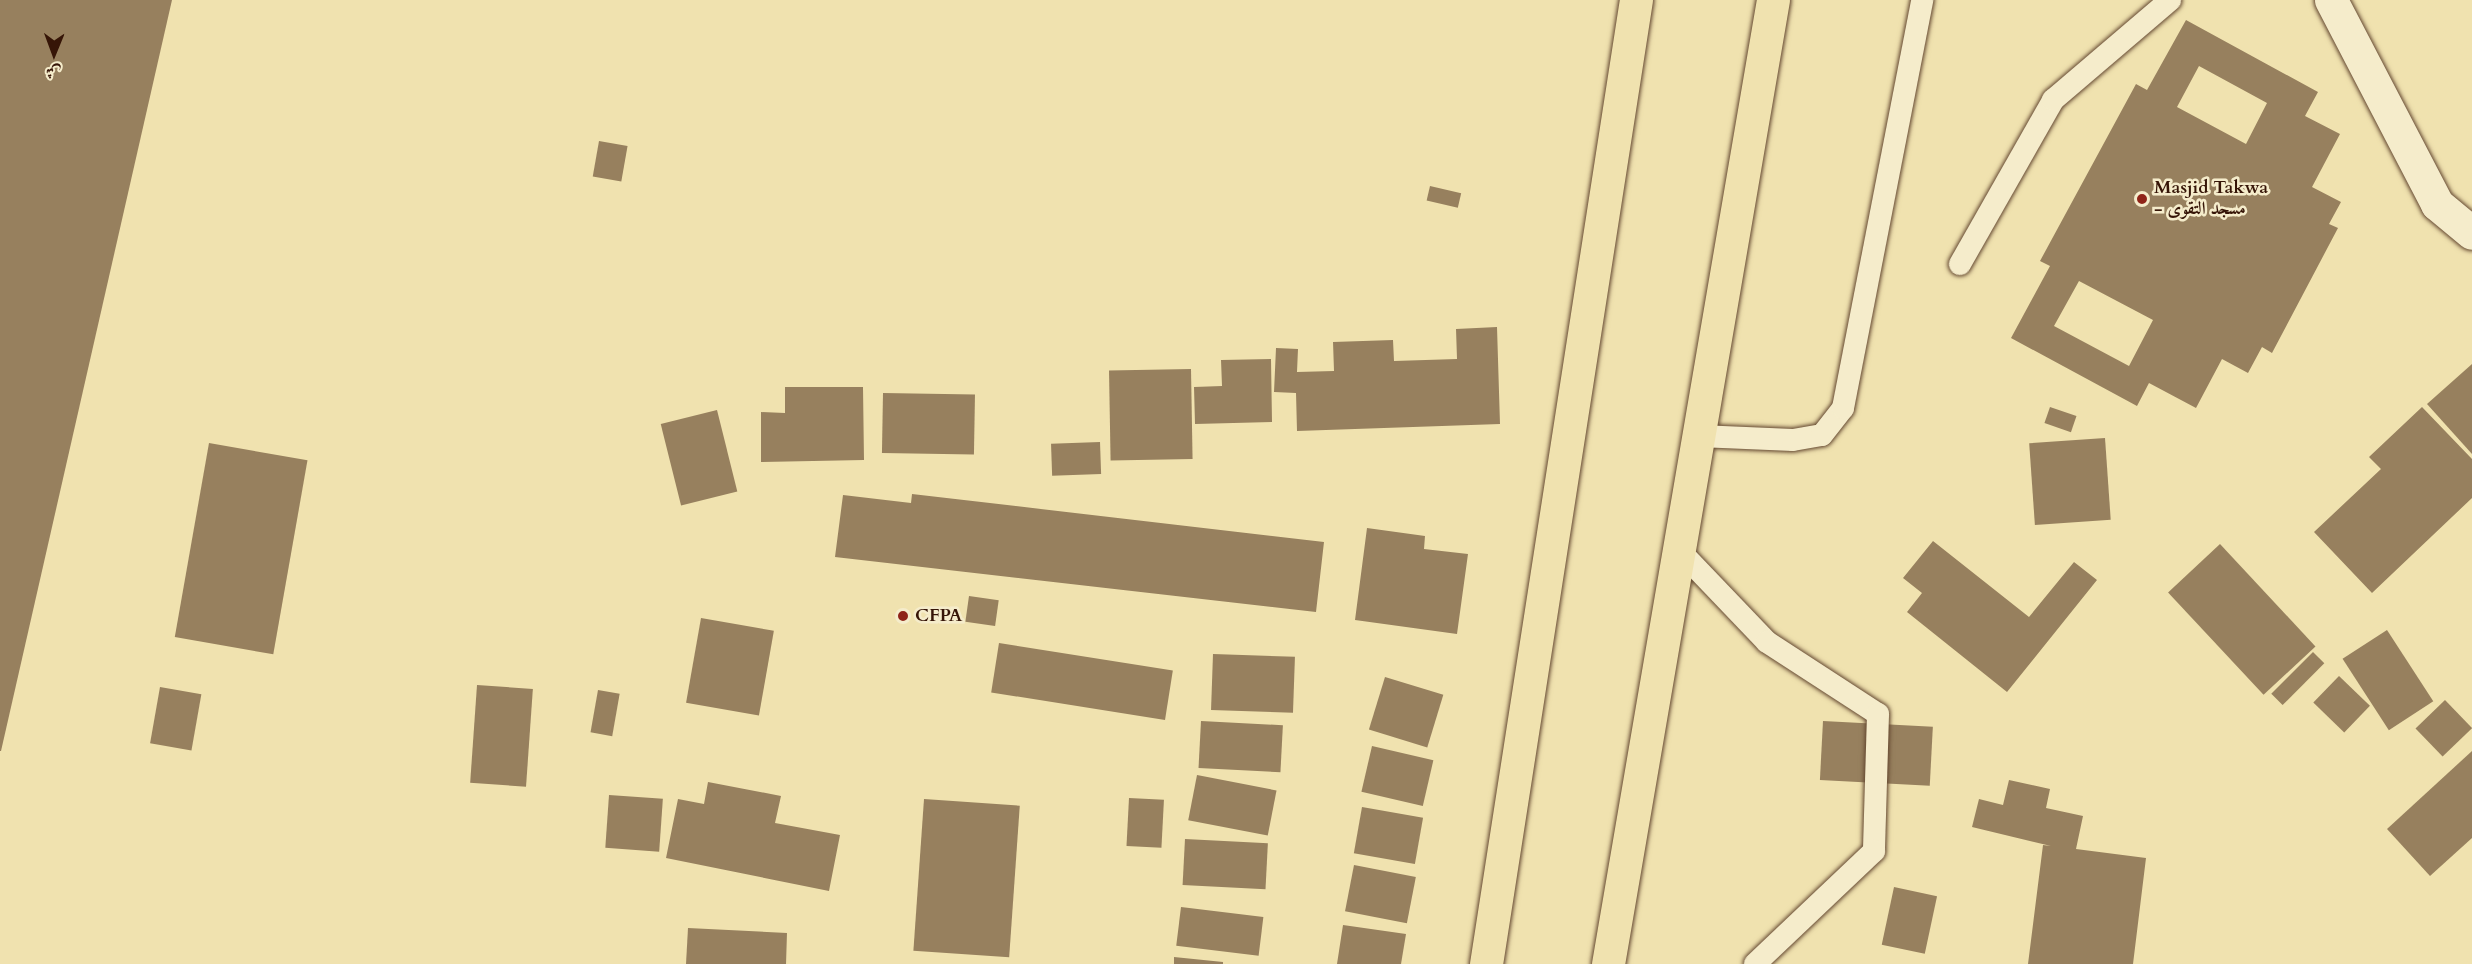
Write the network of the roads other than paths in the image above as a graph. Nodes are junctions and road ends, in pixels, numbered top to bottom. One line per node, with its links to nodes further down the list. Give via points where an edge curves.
1 (1636, 0): 10 (highway)
2 (1773, 0): 8 (highway)
3 (1922, 0): 8 (lane, via 1843,408 1822,435 1793,440)
4 (2170, 0): 7 (lane, via 2053,100)
5 (2331, 0): 6 (street, via 2437,204)
6 (2472, 233)
7 (1960, 264)
8 (1699, 436): 9 (highway)
9 (1681, 552): 11 (highway); 12 (lane, via 1767,642 1878,714 1874,851)
10 (1486, 964)
11 (1608, 964)
12 (1755, 964)

